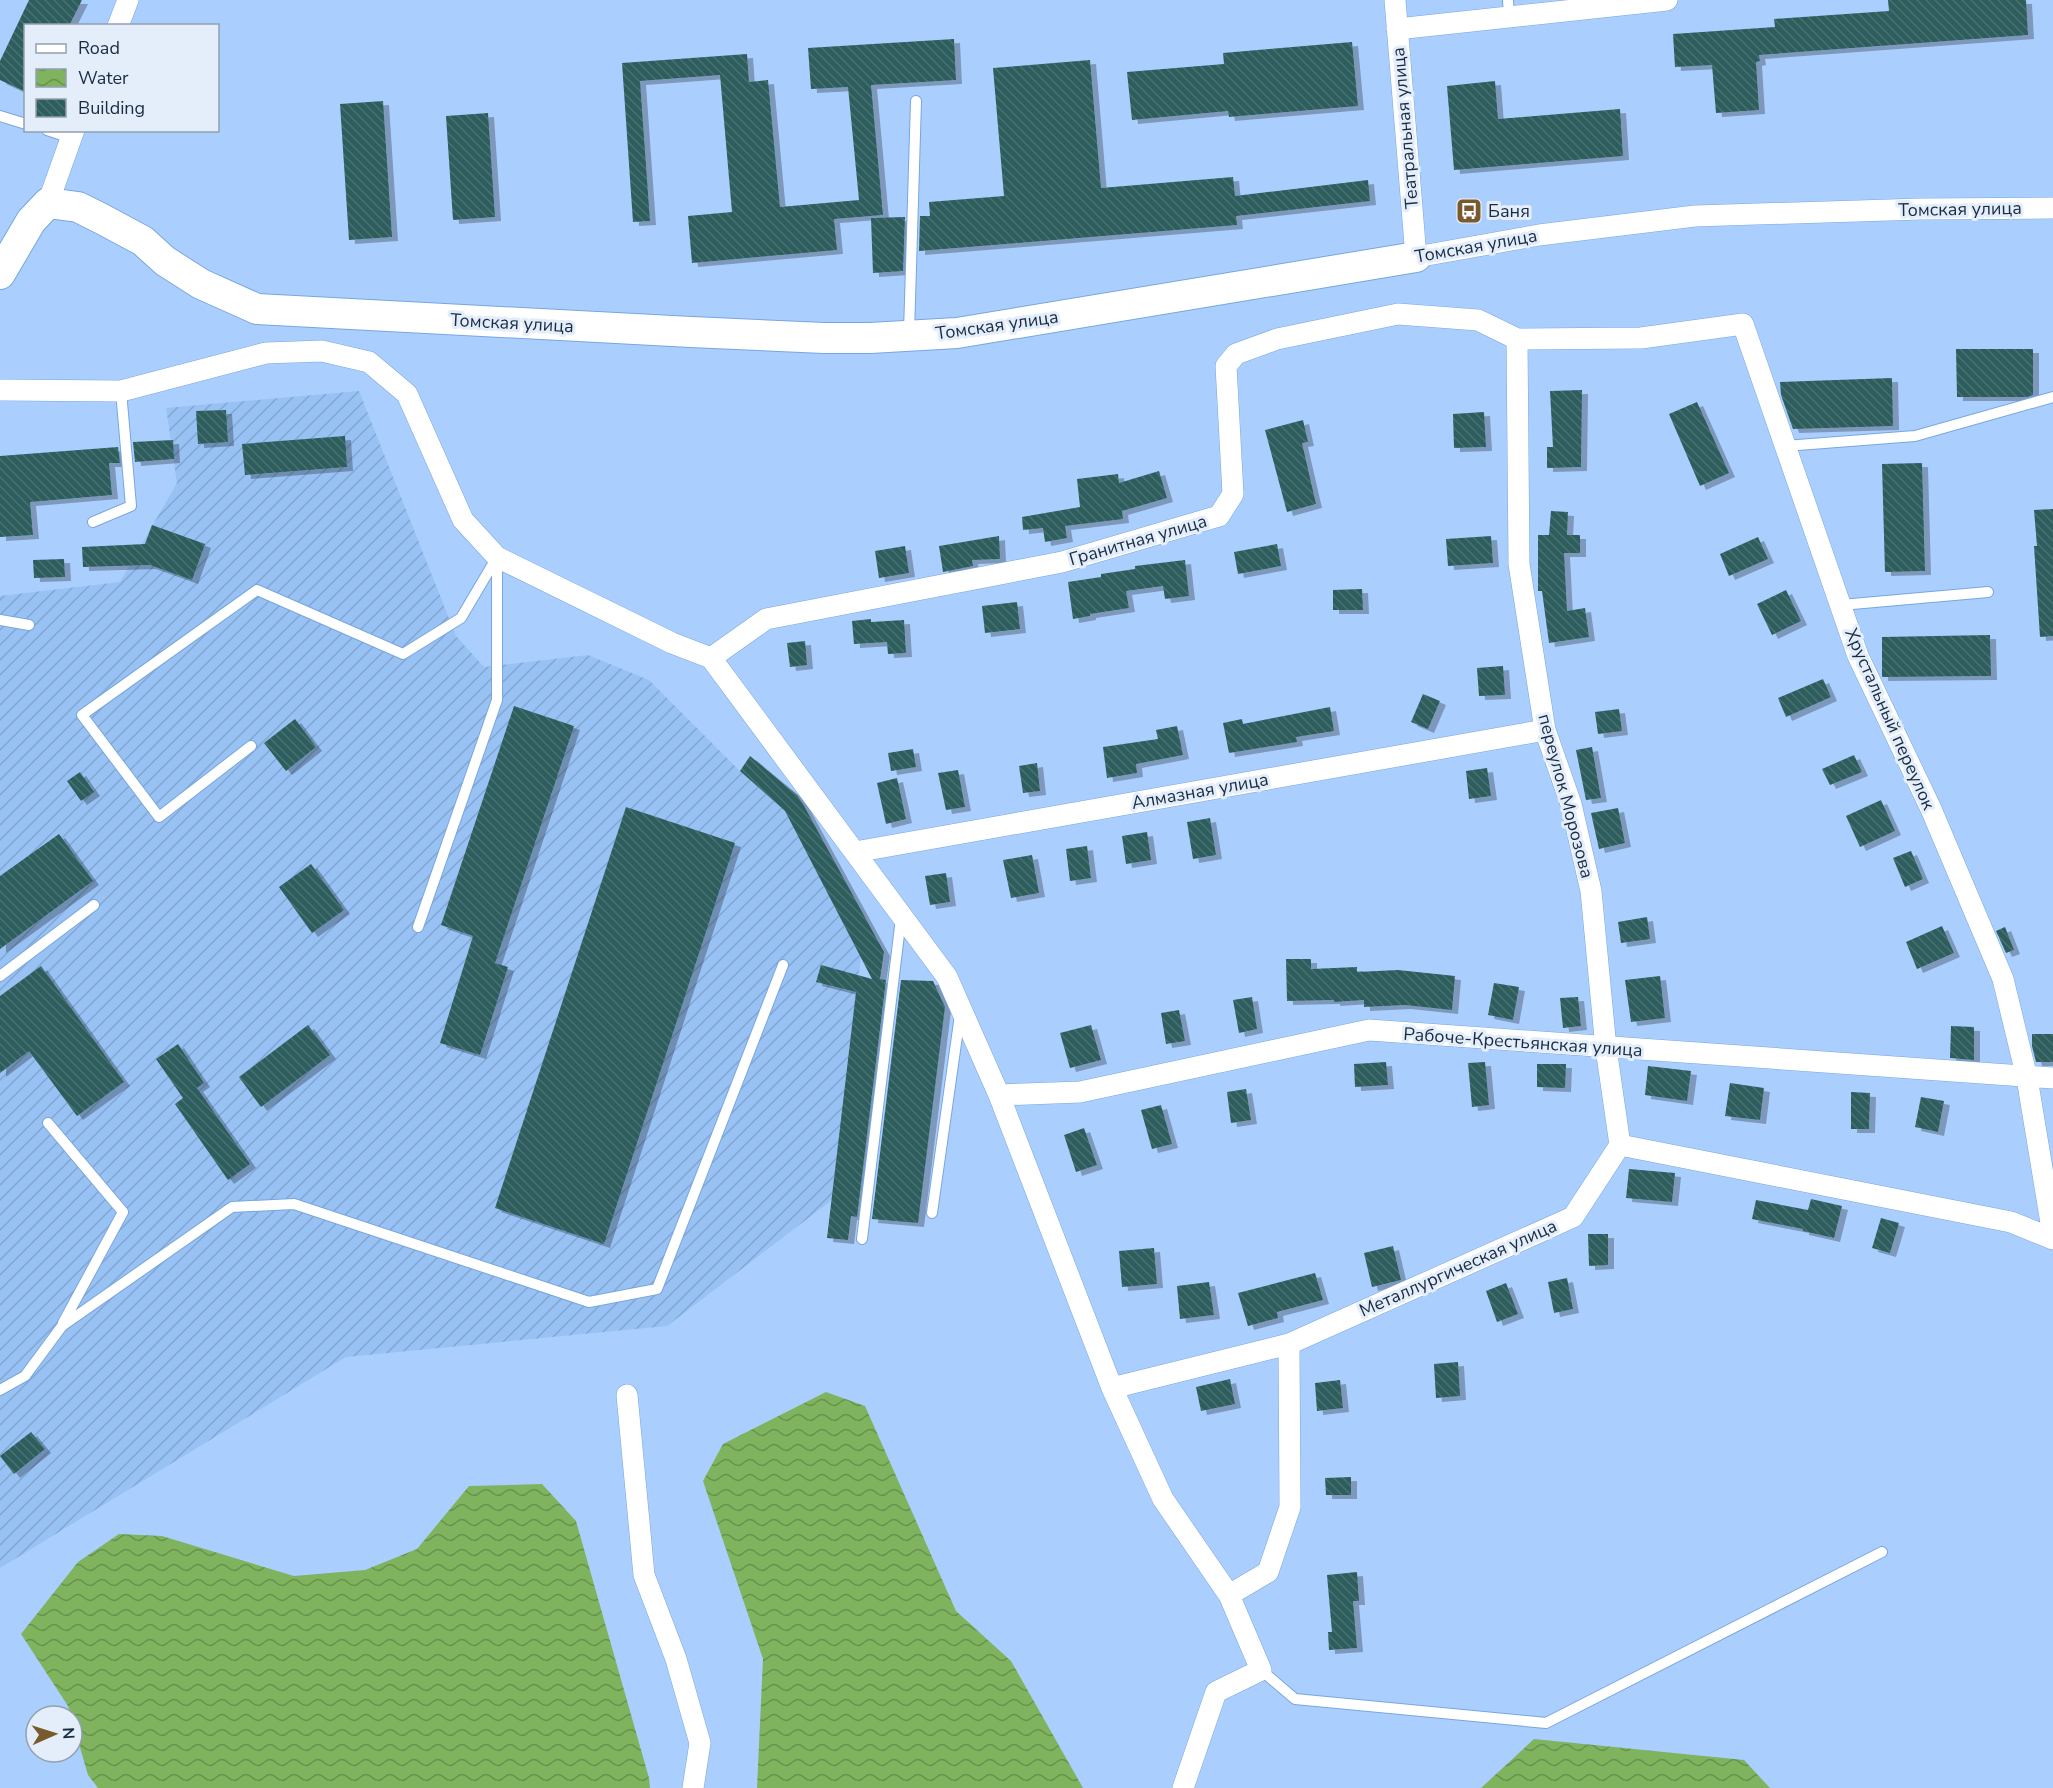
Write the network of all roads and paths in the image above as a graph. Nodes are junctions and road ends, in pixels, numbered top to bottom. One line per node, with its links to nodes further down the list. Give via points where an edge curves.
1 (128, 0): 5 (street)
2 (1395, 0): 6 (street, Театральная улица)
3 (1667, 0): 4 (street)
4 (1509, 9): 6 (street)
5 (119, 24)
6 (1397, 29): 14 (street, Театральная улица)
7 (916, 101): 16 (lane)
8 (0, 116): 9 (lane)
9 (24, 123)
10 (72, 134): 11 (street)
11 (48, 203): 13 (street); 16 (street, Томская улица, via 78,207 102,219 142,241 201,284 257,309 824,338)
12 (2053, 208): 14 (street, Томская улица, via 1695,216 1539,235)
13 (5, 255)
14 (1416, 257): 16 (street, Томская улица, via 957,333)
15 (1743, 324): 17 (street, Гранитная улица, via 1641,338); 21 (street, Хрустальный переулок)
16 (909, 336)
17 (1517, 339): 28 (street, Гранитная улица, via 1478,320 1398,314 1277,339 1236,354 1226,366 1233,494 1219,516 1062,562 766,619); 29 (street, переулок Морозова, via 1519,564)
18 (0, 390): 19 (street)
19 (121, 391): 22 (lane, via 130,506); 23 (street, via 266,353 322,351 369,362 407,394 463,520)
20 (2053, 397): 21 (lane, via 1916,436)
21 (1785, 446): 25 (street, Хрустальный переулок)
22 (93, 522)
23 (496, 557): 28 (street, via 672,643); 30 (lane, via 461,618 403,654 257,590 82,715 159,817); 34 (lane, via 496,700)
24 (1988, 592): 25 (lane)
25 (1840, 605): 39 (street, Хрустальный переулок, via 1858,656 1931,809 2002,979)
26 (0, 620): 27 (lane)
27 (29, 625)
28 (711, 658): 31 (street)
29 (1545, 730): 31 (street, Алмазная улица); 38 (street, переулок Морозова, via 1571,804 1591,891)
30 (251, 746)
31 (855, 852): 33 (street)
32 (94, 905): 36 (lane)
33 (901, 915): 37 (street, via 946,977); 46 (lane)
34 (418, 927)
35 (783, 965): 48 (lane, via 657,1289 589,1302 294,1204 232,1207)
36 (0, 976)
37 (961, 1009): 41 (street); 44 (lane)
38 (1606, 1048): 39 (street, Рабоче-Крестьянская улица); 41 (street, Рабоче-Крестьянская улица, via 1369,1030 1080,1092); 43 (street, переулок Морозова)
39 (2027, 1078): 40 (street, Рабоче-Крестьянская улица); 45 (street, Хрустальный переулок)
40 (2053, 1078)
41 (999, 1095): 50 (street)
42 (48, 1123): 48 (lane, via 123,1212)
43 (1620, 1145): 47 (street, via 2011,1222); 49 (street, Металлургическая улица, via 1573,1217)
44 (932, 1213)
45 (2053, 1235)
46 (862, 1239)
47 (2053, 1239)
48 (62, 1326): 51 (lane, via 25,1376)
49 (1289, 1344): 50 (street, Металлургическая улица); 54 (street, via 1290,1507 1268,1572)
50 (1112, 1388): 54 (street, via 1163,1499)
51 (0, 1390)
52 (627, 1395): 56 (street, via 644,1575 676,1659 700,1743)
53 (1882, 1552): 55 (lane, via 1546,1723 1295,1699)
54 (1229, 1594): 55 (street)
55 (1261, 1670): 57 (street, via 1216,1692)
56 (693, 1788)
57 (1183, 1788)

